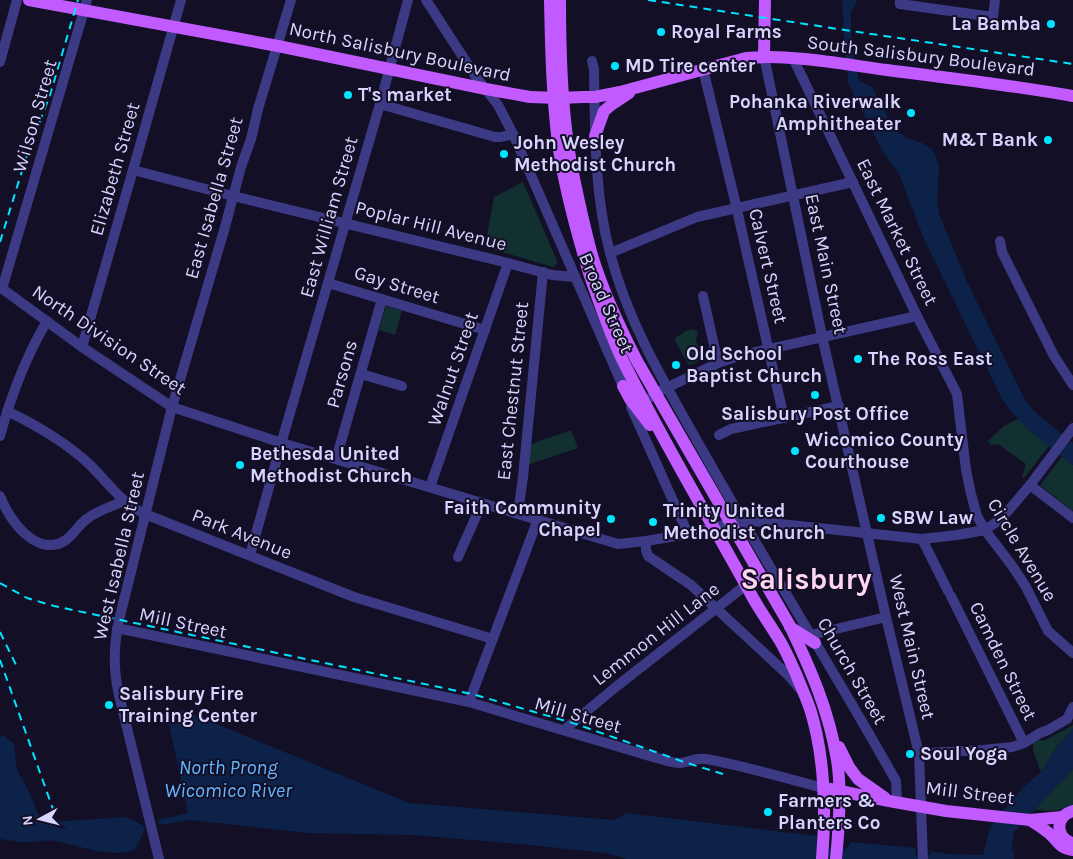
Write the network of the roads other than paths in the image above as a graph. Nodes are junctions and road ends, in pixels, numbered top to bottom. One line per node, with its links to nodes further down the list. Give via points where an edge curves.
1 (17, 0): 18 (street)
2 (28, 0): 12 (main road, North Salisbury Boulevard)
3 (181, 0): 13 (street, Elizabeth Street)
4 (291, 0): 14 (street, East Isabella Street)
5 (408, 0): 19 (street, East William Street)
6 (426, 0): 22 (street, Broad Street)
7 (550, 0): 56 (main road, via 552,80 564,182 596,295)
8 (560, 0): 54 (main road, via 564,116 572,174 589,243 621,329 637,361)
9 (765, 0): 15 (main road, East Main Street)
10 (995, 0): 11 (street, via 993,18)
11 (900, 2)
12 (86, 5): 13 (main road, North Salisbury Boulevard); 40 (street, Wilson Street)
13 (173, 26): 14 (main road, North Salisbury Boulevard); 28 (street, Elizabeth Street)
14 (278, 46): 19 (main road, North Salisbury Boulevard); 30 (street, East Isabella Street)
15 (764, 56): 16 (main road, South Salisbury Boulevard); 20 (main road, North Salisbury Boulevard); 31 (street, East Main Street)
16 (792, 58): 23 (main road, South Salisbury Boulevard); 29 (street, East Market Street)
17 (592, 61): 24 (street, Church Street, via 594,69)
18 (0, 62)
19 (390, 69): 22 (main road, North Salisbury Boulevard); 25 (street, East William Street)
20 (703, 70): 21 (main road, North Salisbury Boulevard); 32 (street, Calvert Street)
21 (634, 89): 24 (main road, North Salisbury Boulevard); 27 (main road, via 604,111)
22 (486, 90): 24 (main road, North Salisbury Boulevard, bridge, via 530,97); 26 (street, Broad Street)
23 (1073, 96)
24 (589, 97): 27 (street, Church Street)
25 (380, 104): 26 (street, via 496,137); 33 (street, East William Street)
26 (513, 134): 38 (street, Broad Street)
27 (595, 136): 35 (street, Church Street, via 602,215)
28 (133, 170): 30 (street, Poplar Hill Avenue); 47 (street, Elizabeth Street)
29 (853, 182): 31 (street); 43 (street, East Market Street)
30 (233, 196): 33 (street, Poplar Hill Avenue); 58 (street, East Isabella Street)
31 (792, 196): 32 (street); 46 (street, East Main Street)
32 (736, 208): 35 (street, via 687,220); 48 (street, Calvert Street)
33 (346, 224): 36 (street, Poplar Hill Avenue); 39 (street, East William Street)
34 (1000, 241): 51 (street, via 1002,252 1045,340)
35 (610, 253): 54 (street, Church Street, via 622,293)
36 (508, 263): 37 (street, Poplar Hill Avenue); 45 (street, Walnut Street)
37 (543, 272): 38 (street, Poplar Hill Avenue); 72 (street, East Chestnut Street)
38 (575, 277): 53 (street, Broad Street)
39 (328, 282): 42 (street, Gay Street); 64 (street, East William Street)
40 (1, 288): 44 (street, North Division Street)
41 (704, 296): 49 (street)
42 (382, 299): 45 (street, Gay Street); 50 (street, Parsons)
43 (918, 316): 46 (street); 55 (street, East Market Street)
44 (47, 321): 47 (street, North Division Street); 59 (street, via 29,354)
45 (485, 330): 68 (street, Walnut Street)
46 (822, 336): 48 (street); 57 (street, East Main Street)
47 (82, 347): 58 (street, North Division Street)
48 (768, 349): 49 (street); 60 (street, Calvert Street)
49 (718, 364): 54 (street)
50 (361, 374): 52 (street); 65 (street, Parsons)
51 (1073, 385)
52 (402, 386)
53 (623, 386): 66 (main road); 80 (street, Broad Street)
54 (661, 391): 56 (street); 76 (street, Church Street); 77 (main road)
55 (957, 394): 79 (street, Circle Avenue, via 966,470)
56 (644, 402): 66 (main road)
57 (839, 406): 60 (street); 81 (street, East Main Street)
58 (172, 407): 64 (street, North Division Street); 73 (street, West Isabella Street)
59 (7, 411): 63 (street); 70 (street, Park Avenue, via 71,449 96,470)
60 (784, 418): 62 (street, via 731,429)
61 (1072, 430): 67 (street)
62 (719, 435)
63 (0, 436)
64 (282, 443): 65 (street, North Division Street); 84 (street, East William Street)
65 (336, 459): 68 (street, North Division Street)
66 (675, 459): 78 (main road)
67 (1030, 485): 74 (street); 79 (street, via 1008,511)
68 (430, 487): 71 (street, North Division Street)
69 (0, 496): 70 (street, via 14,522 35,541 49,545 64,541 86,519)
70 (124, 501): 73 (street, Park Avenue)
71 (482, 503): 72 (street, North Division Street); 85 (street)
72 (518, 513): 75 (street, North Division Street)
73 (145, 514): 84 (street, Park Avenue); 90 (street, West Isabella Street)
74 (1073, 518)
75 (538, 519): 83 (street, North Division Street, via 618,544); 91 (street)
76 (743, 520): 77 (street, North Division Street); 81 (street, North Division Street); 92 (street, Church Street)
77 (730, 524): 78 (street, North Division Street); 89 (main road)
78 (715, 528): 80 (street, North Division Street); 86 (main road)
79 (985, 530): 82 (street, North Division Street); 93 (street, Circle Avenue, via 1026,587 1048,631)
80 (688, 534): 83 (street, North Division Street)
81 (868, 534): 82 (street, North Division Street); 88 (street, West Main Street)
82 (922, 539): 99 (street, Camden Street)
83 (646, 541): 87 (street, via 648,556 691,585)
84 (250, 556): 91 (street, Park Avenue, via 354,597)
85 (458, 557)
86 (746, 585): 87 (street, Lemmon Hill Lane); 94 (main road, via 781,643)
87 (716, 609): 94 (street, via 789,676); 97 (street, Lemmon Hill Lane)
88 (886, 617): 92 (street); 100 (street, West Main Street)
89 (790, 626): 92 (main road); 98 (main road, via 808,664)
90 (117, 628): 95 (street, Mill Street); 110 (street, West Isabella Street, via 115,677)
91 (492, 639): 95 (street)
92 (813, 639): 103 (street, Church Street, via 896,781)
93 (1073, 653)
94 (804, 694): 101 (main road, via 818,742)
95 (469, 702): 97 (street, Mill Street)
96 (1073, 707): 99 (street, via 1067,719)
97 (564, 730): 101 (street, Mill Street, via 675,763 699,758)
98 (832, 732): 102 (main road); 103 (main road, via 848,767 858,779)
99 (1024, 743): 100 (street, via 1012,747)
100 (919, 754): 104 (street, West Main Street)
101 (823, 788): 102 (main road, Mill Street); 111 (main road, via 825,827)
102 (839, 791): 103 (main road, Mill Street); 112 (main road)
103 (893, 802): 104 (main road, Mill Street)
104 (922, 807): 106 (main road, Mill Street); 109 (street, West Main Street)
105 (1068, 814): 106 (main road, Mill Street); 107 (main road, via 1060,822)
106 (1028, 819): 107 (main road, Mill Street, via 1049,826); 108 (main road, via 1052,835 1059,845)
107 (1068, 840)
108 (1073, 850)
109 (923, 856)
110 (159, 859)
111 (822, 859)
112 (836, 859)

